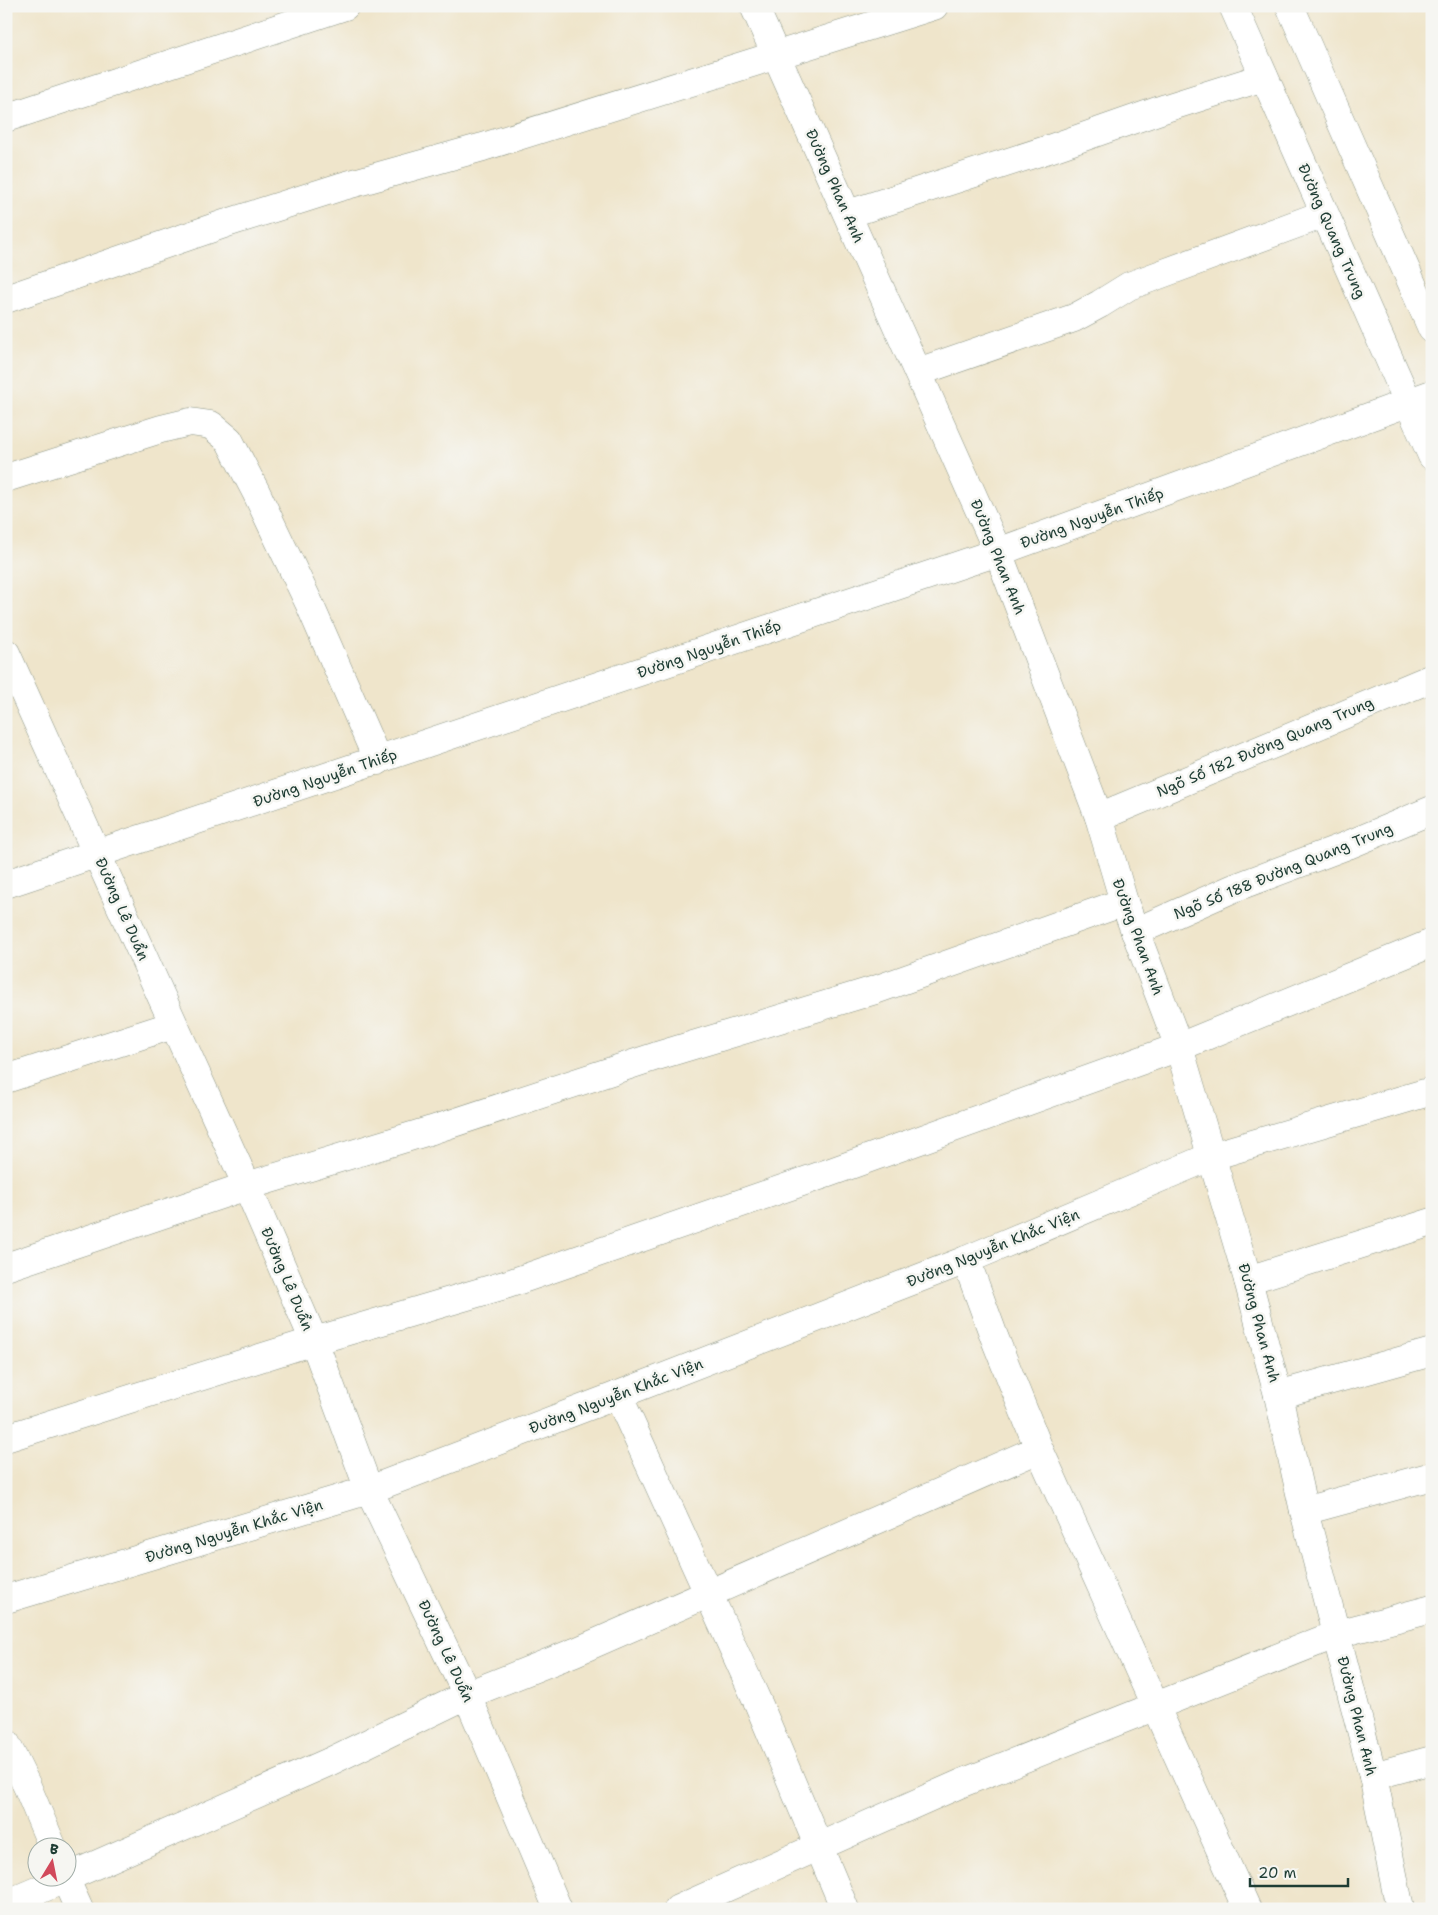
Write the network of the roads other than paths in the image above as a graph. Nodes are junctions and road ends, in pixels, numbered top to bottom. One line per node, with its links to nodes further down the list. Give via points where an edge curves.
1 (345, 6): 8 (main road)
2 (754, 6): 6 (main road, Đường Phan Anh)
3 (934, 6): 6 (main road)
4 (1233, 6): 7 (main road, Đường Quang Trung)
5 (1290, 6): 12 (main road)
6 (778, 56): 9 (main road, Đường Phan Anh); 11 (main road, via 483,147 340,187)
7 (1264, 77): 9 (main road); 10 (main road, Đường Quang Trung)
8 (6, 118)
9 (848, 214): 13 (main road, Đường Phan Anh)
10 (1324, 214): 13 (main road, via 1129,286 1074,318); 14 (main road, Đường Quang Trung)
11 (6, 299)
12 (1432, 329)
13 (918, 372): 17 (main road, Đường Phan Anh)
14 (1420, 398): 15 (main road, Đường Quang Trung); 17 (main road, Đường Nguyễn Thiếp)
15 (1432, 456)
16 (6, 478): 20 (main road, via 161,429 190,422 210,425 229,440 256,492)
17 (998, 552): 20 (main road, Đường Nguyễn Thiếp); 22 (main road, Đường Phan Anh)
18 (6, 653): 23 (main road, Đường Lê Duẩn)
19 (1432, 678): 22 (main road, Ngõ Số 182 Đường Quang Trung)
20 (378, 761): 23 (main road, Đường Nguyễn Thiếp)
21 (1432, 810): 26 (main road, Ngõ Số 188 Đường Quang Trung, via 1234,888)
22 (1099, 817): 25 (main road, Đường Phan Anh)
23 (98, 855): 24 (main road, Đường Nguyễn Thiếp); 28 (main road, Đường Lê Duẩn)
24 (6, 884)
25 (1124, 902): 26 (main road, Đường Phan Anh); 33 (main road, via 875,990)
26 (1135, 932): 29 (main road, Đường Phan Anh)
27 (1432, 943): 29 (main road)
28 (173, 1025): 30 (main road); 33 (main road, Đường Lê Duẩn)
29 (1179, 1047): 32 (main road, Đường Phan Anh); 38 (main road, via 508,1284)
30 (6, 1079)
31 (1432, 1090): 32 (main road, Đường Nguyễn Khắc Viện)
32 (1212, 1156): 35 (main road, Đường Nguyễn Khắc Viện); 37 (main road, Đường Phan Anh)
33 (247, 1186): 36 (main road); 38 (main road, Đường Lê Duẩn)
34 (1432, 1222): 37 (main road)
35 (966, 1260): 41 (main road, Đường Nguyễn Khắc Viện); 43 (main road)
36 (6, 1267)
37 (1248, 1280): 40 (main road, Đường Phan Anh)
38 (314, 1341): 42 (main road); 45 (main road, Đường Lê Duẩn)
39 (1432, 1352): 40 (main road)
40 (1278, 1395): 46 (main road, Đường Phan Anh)
41 (618, 1396): 45 (main road, Đường Nguyễn Khắc Viện); 47 (main road)
42 (6, 1438)
43 (1039, 1449): 47 (main road); 52 (main road)
44 (1432, 1476): 46 (main road)
45 (369, 1490): 48 (main road, Đường Nguyễn Khắc Viện); 51 (main road, Đường Lê Duẩn)
46 (1304, 1511): 50 (main road, Đường Phan Anh)
47 (709, 1592): 51 (main road, via 575,1652); 57 (main road)
48 (6, 1599)
49 (1432, 1609): 50 (main road)
50 (1337, 1634): 52 (main road); 55 (main road, Đường Phan Anh)
51 (467, 1695): 58 (main road, via 329,1762); 63 (main road, Đường Lê Duẩn)
52 (1156, 1706): 57 (main road, via 962,1783); 66 (main road)
53 (6, 1743): 56 (main road)
54 (1432, 1760): 55 (main road)
55 (1373, 1776): 67 (main road, Đường Phan Anh)
56 (49, 1838)
57 (819, 1846): 64 (main road); 65 (main road)
58 (78, 1873)
59 (43, 1888): 61 (main road)
60 (70, 1888): 62 (main road)
61 (6, 1904)
62 (79, 1909)
63 (558, 1909)
64 (678, 1909)
65 (845, 1909)
66 (1247, 1909)
67 (1400, 1909)

